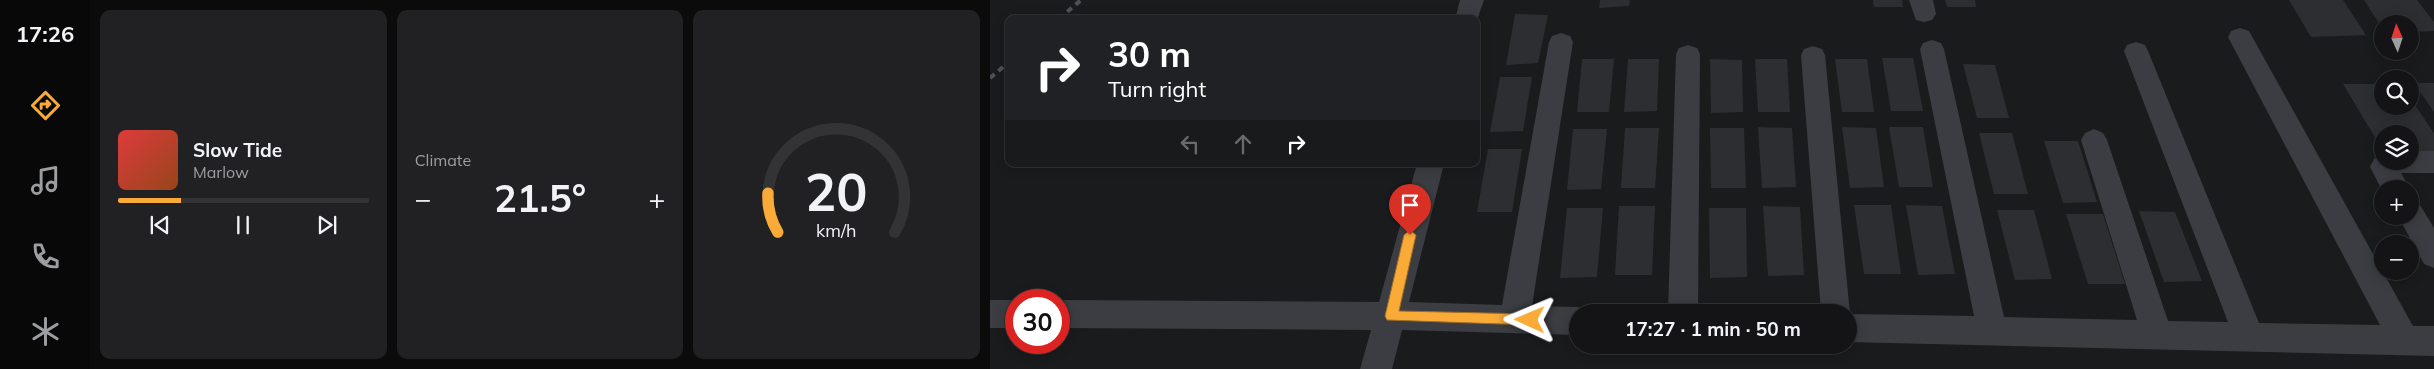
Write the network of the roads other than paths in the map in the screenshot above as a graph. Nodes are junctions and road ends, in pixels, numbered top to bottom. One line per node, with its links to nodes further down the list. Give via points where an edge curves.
1 (1472, 0): 2 (street)
2 (1468, 15)
3 (2240, 37): 27 (street)
4 (1561, 42): 21 (street)
5 (1932, 49): 24 (street)
6 (2136, 51): 26 (street)
7 (1688, 54): 15 (street)
8 (1812, 55): 16 (street)
9 (2094, 140): 25 (street)
10 (2434, 162): 12 (street, via 2393,162 2384,167)
11 (1429, 167): 20 (street)
12 (2391, 180)
13 (2417, 225): 14 (street)
14 (2434, 255)
15 (1683, 304)
16 (1835, 304)
17 (990, 314): 18 (street)
18 (1005, 314)
19 (1070, 314): 20 (street)
20 (1391, 316): 21 (street); 28 (street)
21 (1515, 319): 22 (street)
22 (1569, 321)
23 (1857, 328): 24 (street)
24 (1992, 331): 25 (street)
25 (2157, 335): 26 (street)
26 (2249, 337): 27 (street)
27 (2419, 341)
28 (1376, 369)

